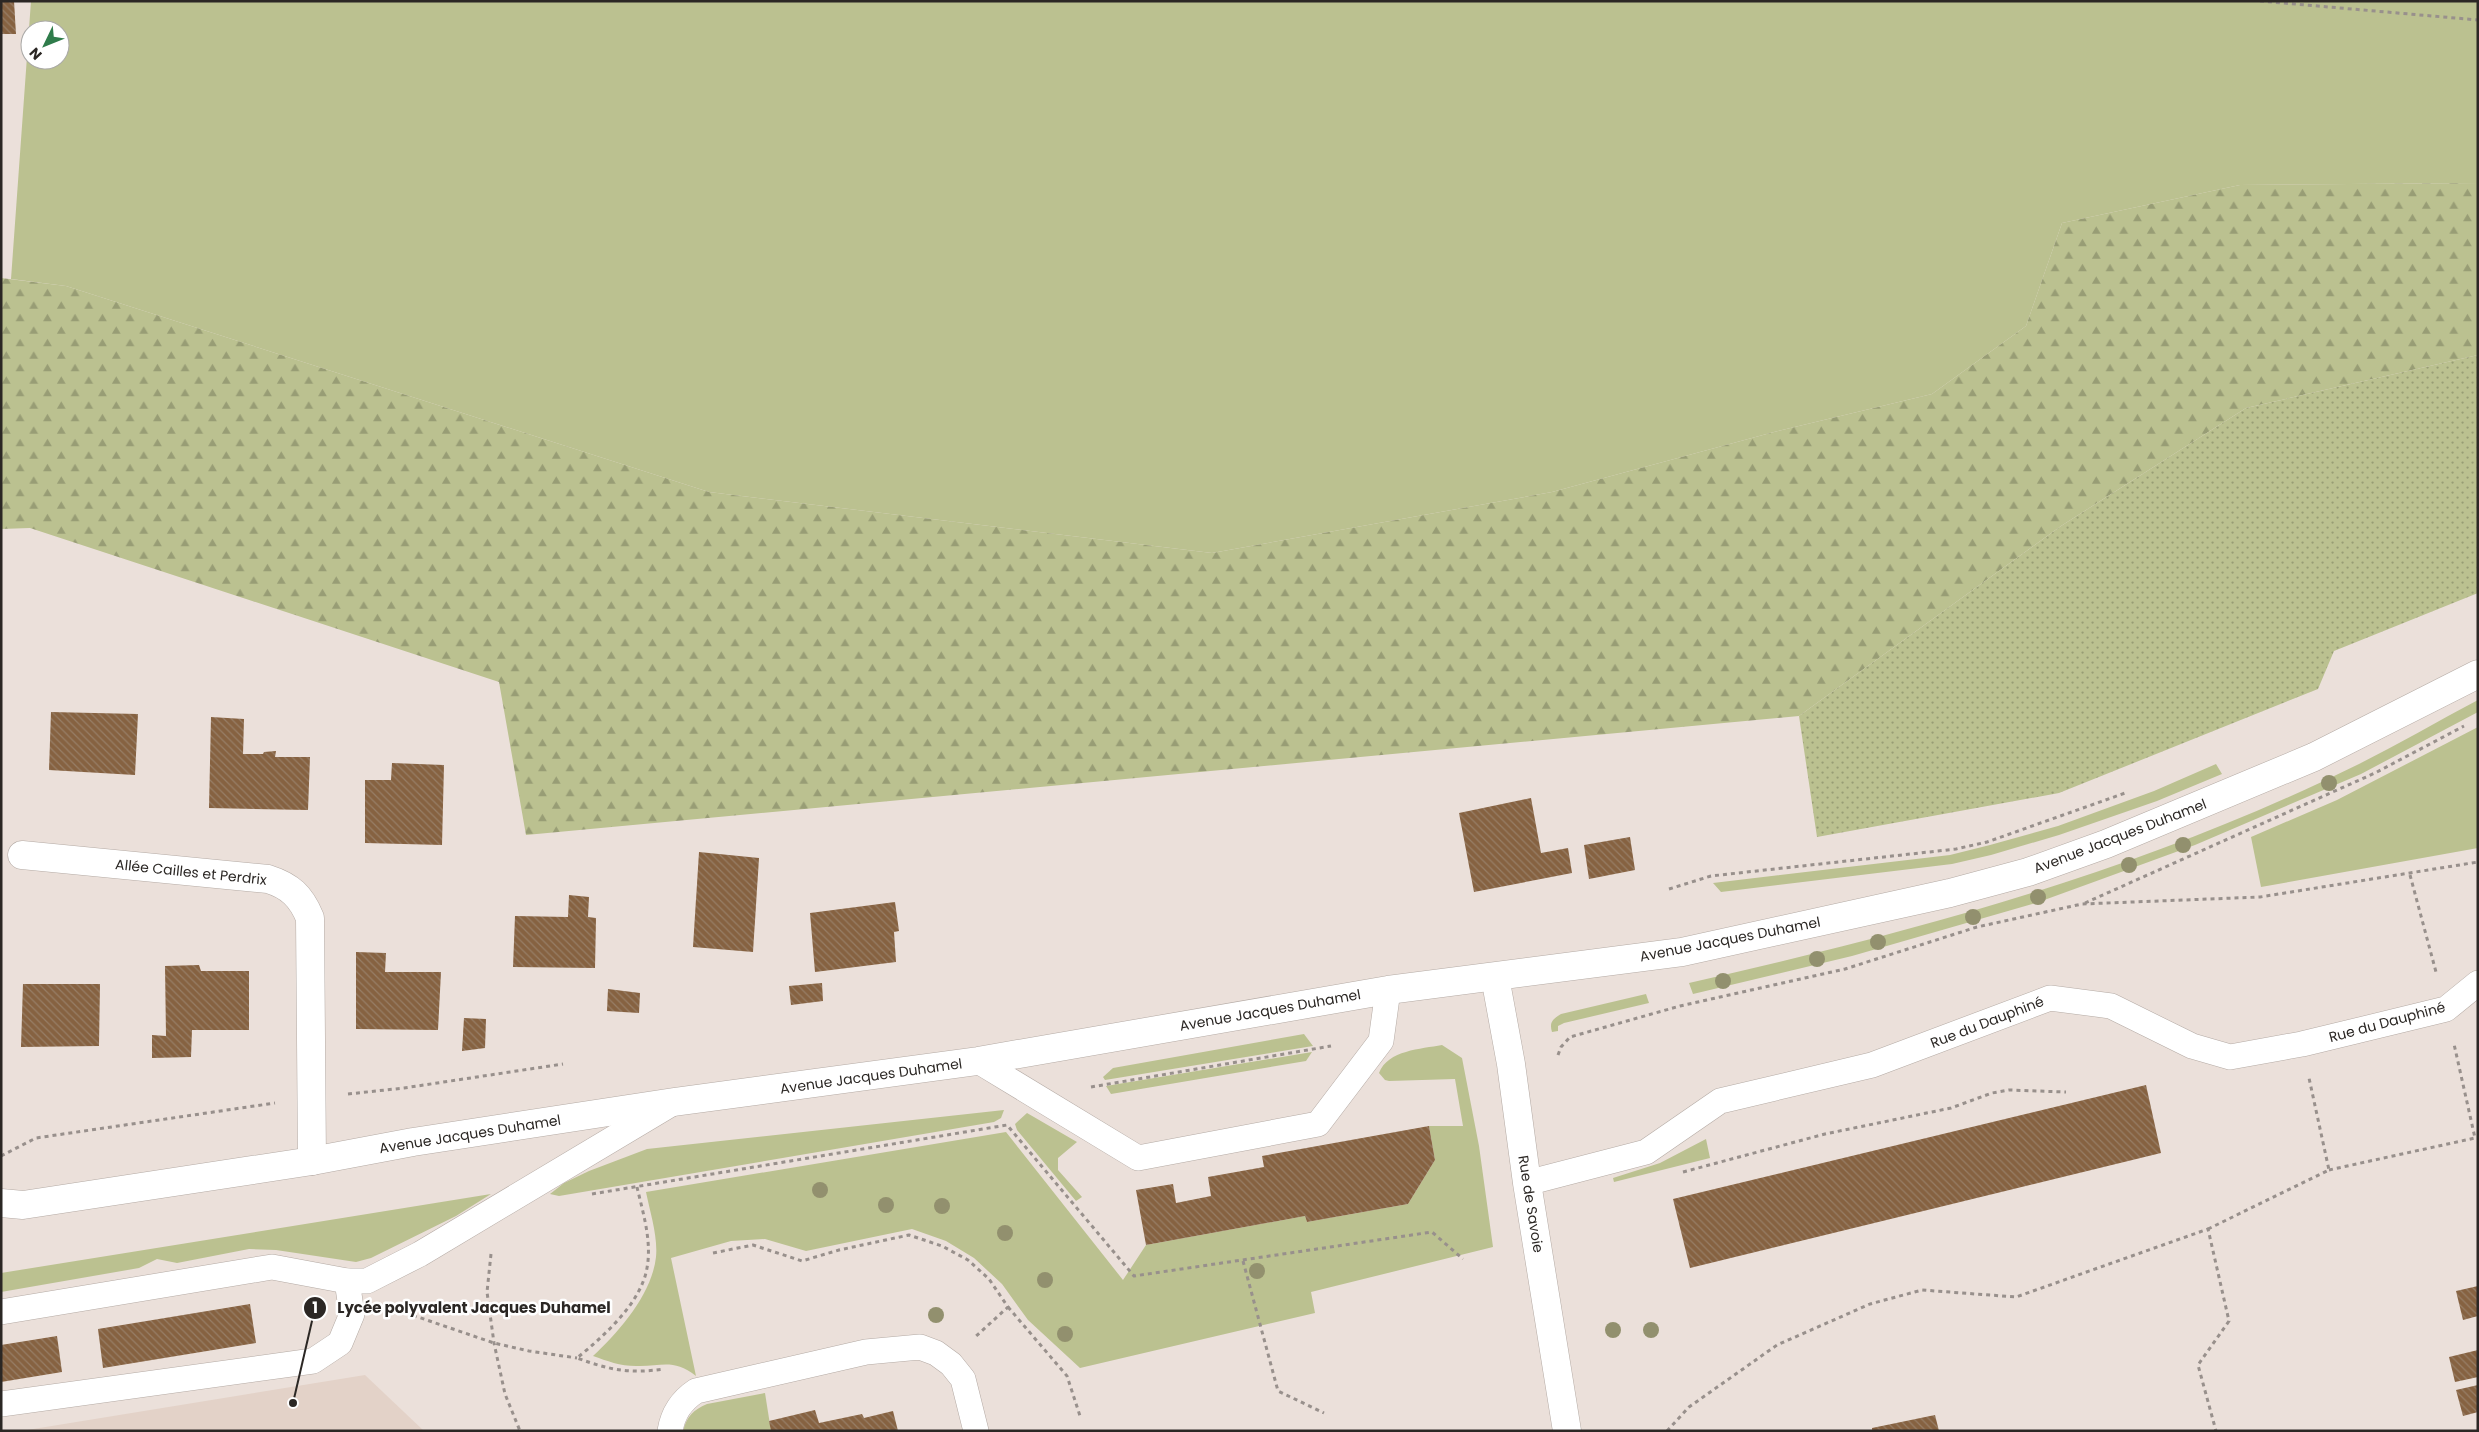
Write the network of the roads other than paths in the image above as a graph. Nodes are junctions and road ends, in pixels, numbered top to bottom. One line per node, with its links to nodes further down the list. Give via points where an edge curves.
1 (2478, 674): 3 (main road, Avenue Jacques Duhamel, via 2314,757 2106,844 2028,872 1950,893 1682,952)
2 (22, 855): 8 (main road, Allée Cailles et Perdrix, via 268,879 295,892 310,918)
3 (1495, 977): 5 (main road, Avenue Jacques Duhamel); 9 (main road, Rue de Savoie, via 1512,1064)
4 (2478, 983): 9 (lane, Rue du Dauphiné, via 2446,1008 2302,1044 2230,1057 2192,1046 2111,1006 2050,998 1872,1065 1720,1102 1646,1152)
5 (1388, 990): 6 (main road, Avenue Jacques Duhamel); 6 (lane, via 1381,1041 1318,1124 1138,1158)
6 (978, 1061): 7 (main road, Avenue Jacques Duhamel)
7 (674, 1102): 8 (main road, Avenue Jacques Duhamel, via 413,1142); 11 (lane, via 420,1254)
8 (312, 1161): 10 (main road, Avenue Jacques Duhamel)
9 (1527, 1183): 16 (main road, Rue de Savoie)
10 (8, 1208)
11 (357, 1281): 12 (lane, via 272,1267); 13 (lane, via 352,1314 340,1343 313,1361)
12 (1, 1312)
13 (1, 1404)
14 (670, 1431): 15 (lane, via 678,1406 696,1391 866,1352 920,1347 936,1353 963,1379)
15 (976, 1431)
16 (1567, 1431)

